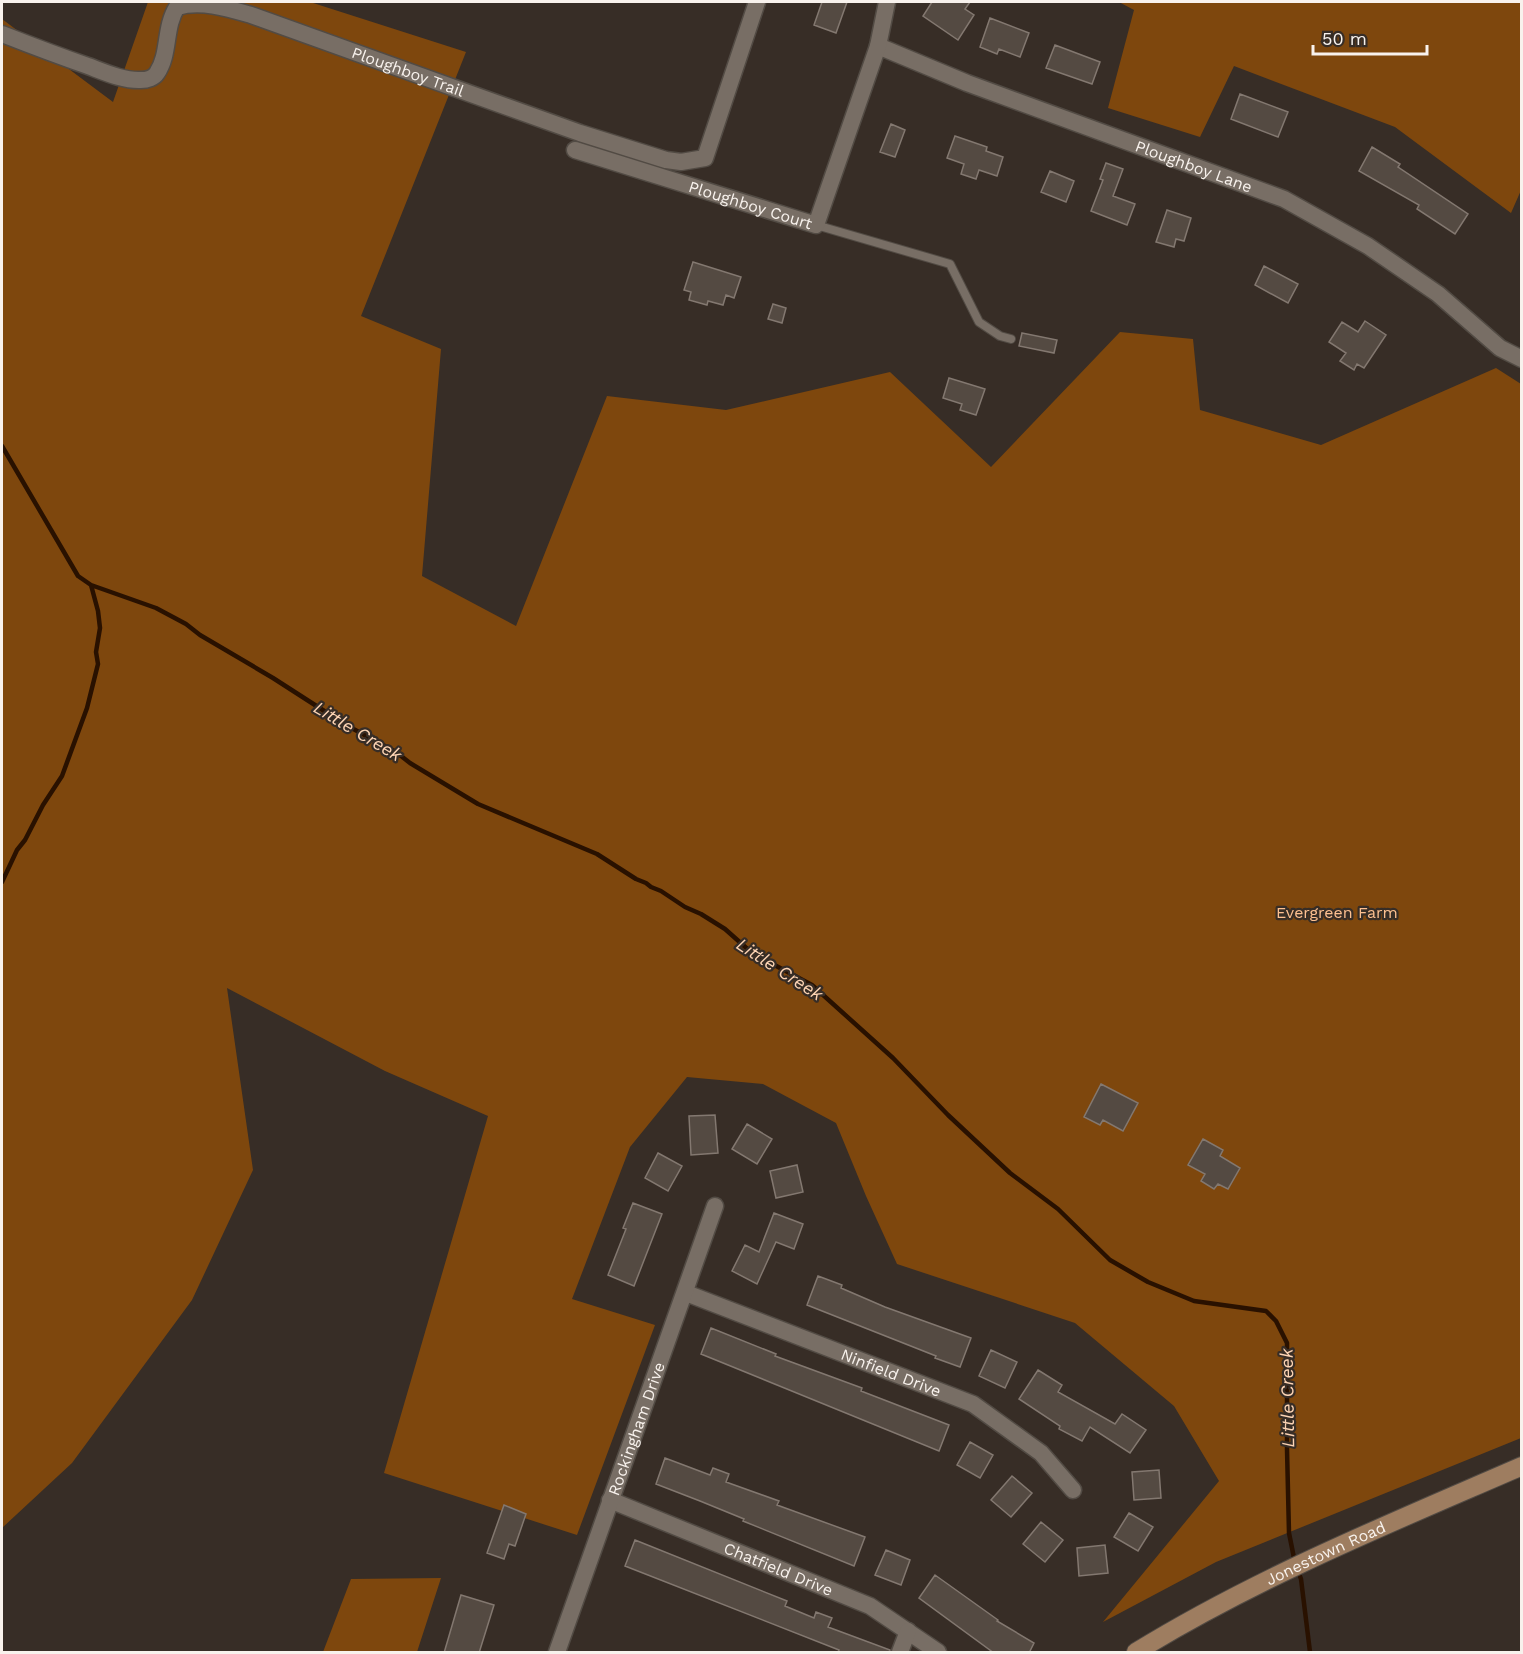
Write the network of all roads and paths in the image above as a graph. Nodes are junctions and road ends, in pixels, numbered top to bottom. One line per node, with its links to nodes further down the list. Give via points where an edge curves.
1 (757, 2): 3 (street, Ploughboy Trail, via 705,158 681,162 580,133 217,6 187,4 177,8 157,74 142,80 107,73)
2 (887, 2): 4 (street)
3 (2, 34)
4 (878, 46): 6 (street, Ploughboy Court); 8 (street, Ploughboy Lane, via 967,83 1284,199 1368,246 1438,294 1500,348)
5 (574, 150): 6 (street, Ploughboy Court)
6 (816, 225): 7 (lane, via 950,264 979,322)
7 (1011, 339)
8 (1521, 359)
9 (715, 1206): 10 (street, Rockingham Drive)
10 (686, 1293): 12 (street, Ninfield Drive, via 973,1404 1041,1453); 13 (street, Rockingham Drive)
11 (1521, 1466): 18 (main road, Jonestown Road, via 1278,1575)
12 (1073, 1490)
13 (610, 1500): 14 (street, Chatfield Drive, via 870,1606); 15 (street, Rockingham Drive)
14 (908, 1630): 16 (street); 17 (street, Chatfield Drive)
15 (557, 1653)
16 (900, 1653)
17 (938, 1653)
18 (1136, 1653)

